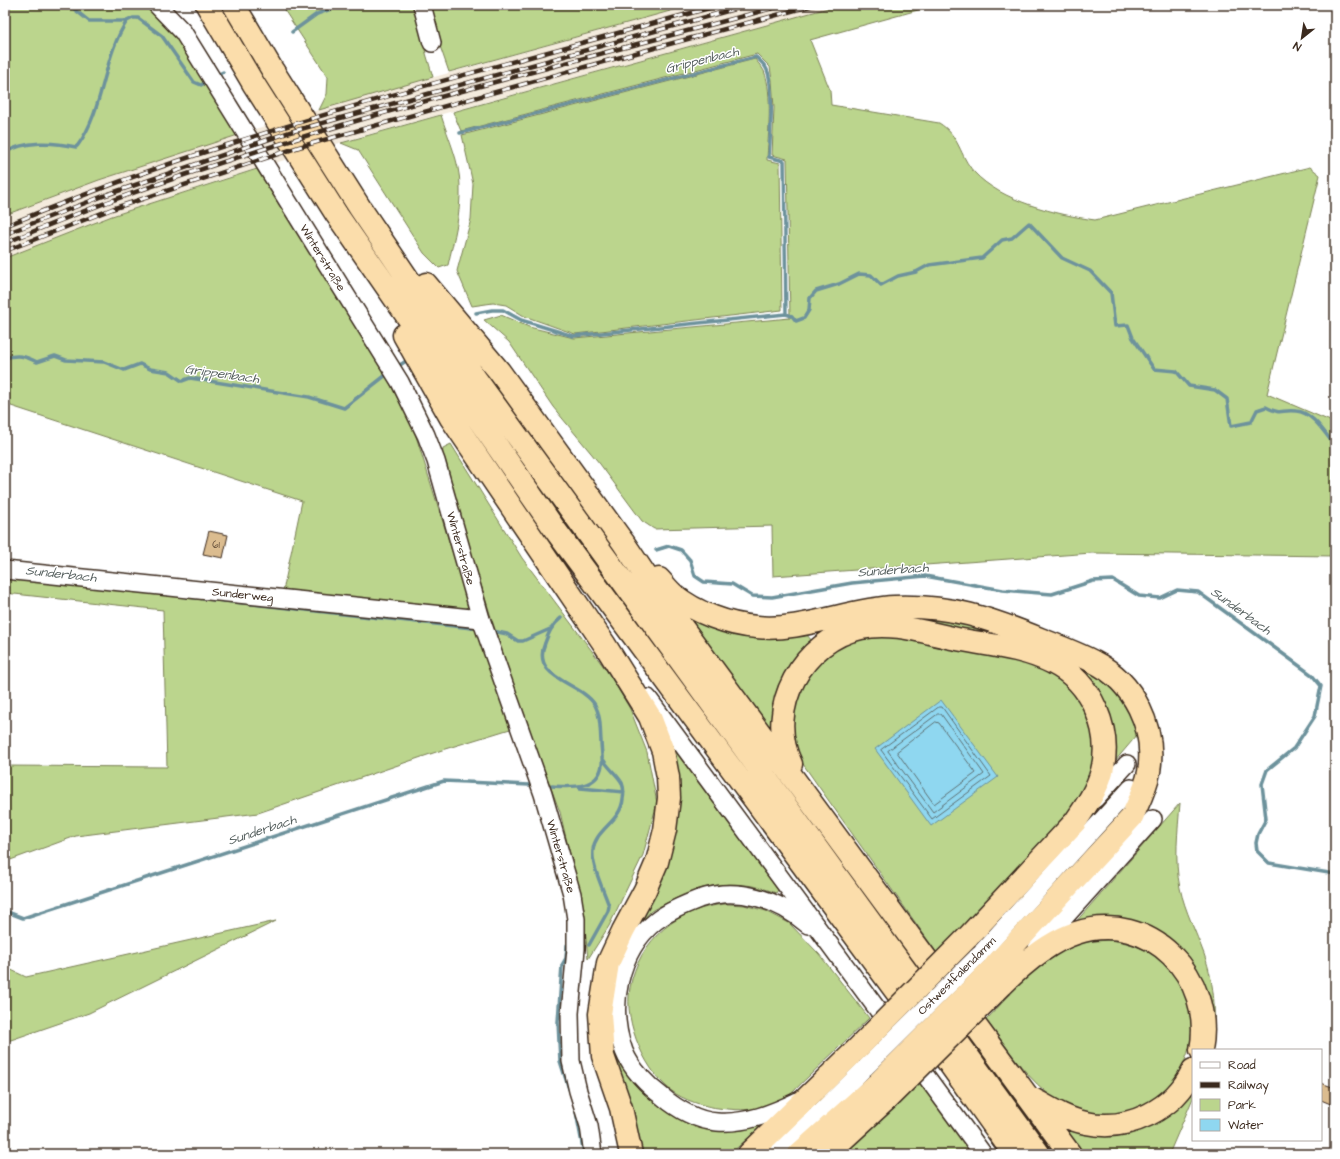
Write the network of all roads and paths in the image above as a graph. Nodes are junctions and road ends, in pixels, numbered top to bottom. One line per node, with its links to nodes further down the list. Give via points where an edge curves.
1 (157, 5): 10 (street, Winterstraße, via 183,32 400,382 436,461)
2 (207, 5): 7 (highway)
3 (234, 5): 6 (highway)
4 (422, 5): 5 (street)
5 (432, 43)
6 (360, 208): 8 (highway, via 398,249 499,371); 33 (highway, via 475,378)
7 (337, 215): 11 (highway, via 451,418); 32 (highway, via 556,531)
8 (623, 542): 14 (highway, via 662,600); 18 (highway, Ostwestfalendamm, via 674,595 700,611 730,623 758,628 780,627 892,607 932,608 970,613 1010,626 1095,662 1115,677 1132,695 1146,725 1150,749 1144,791 1132,817)
9 (5, 570): 10 (street, Sunderweg)
10 (481, 619): 24 (street, Winterstraße, via 544,794 572,894 576,918 576,949 569,1038 571,1061 589,1126)
11 (605, 644): 17 (street, via 664,719); 25 (highway, via 650,717 663,751 668,777 669,798 658,862 608,963 601,998 600,1035 603,1056 621,1108)
12 (1127, 764): 16 (street)
13 (1131, 788): 18 (street, Ostwestfalendamm)
14 (811, 800): 16 (highway, via 787,755 782,739 785,700 794,679 812,654 825,643 844,633 886,625 1040,657 1069,673 1084,688 1099,715 1105,753 1097,786); 22 (highway)
15 (1153, 819): 18 (street)
16 (1075, 822): 18 (highway)
17 (836, 954): 23 (street, via 796,914 770,901 748,895 715,895 688,903 655,922 631,951 618,988 618,1029 624,1052 638,1074 671,1104 693,1116 716,1122 739,1122 761,1117); 31 (street)
18 (990, 965): 19 (highway, via 1091,929 1110,928 1147,938 1167,950 1191,980 1202,1012 1204,1034); 21 (highway, bridge); 21 (highway, bridge)
19 (1201, 1049)
20 (1192, 1072): 22 (highway, via 1179,1092 1152,1113 1126,1123 1109,1126 1072,1119)
21 (871, 1076): 23 (highway); 28 (street, via 818,1114); 29 (highway); 30 (highway)
22 (1026, 1095): 34 (highway)
23 (805, 1098): 26 (street); 27 (highway)
24 (593, 1154)
25 (632, 1154)
26 (743, 1154)
27 (749, 1154)
28 (774, 1154)
29 (799, 1154)
30 (827, 1154)
31 (983, 1154)
32 (1014, 1154)
33 (1039, 1154)
34 (1070, 1154)

